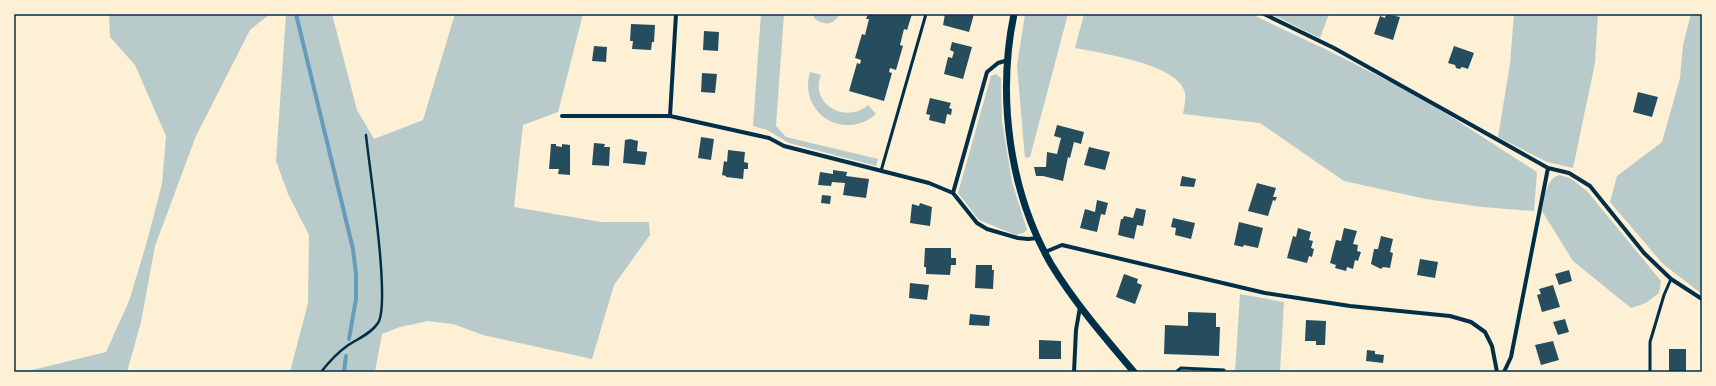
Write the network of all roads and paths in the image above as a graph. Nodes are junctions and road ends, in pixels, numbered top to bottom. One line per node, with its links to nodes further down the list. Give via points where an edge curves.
1 (676, 14): 7 (street)
2 (926, 14): 10 (lane)
3 (1014, 14): 5 (street)
4 (1264, 14): 9 (street, via 1334,48)
5 (1008, 60): 11 (street, via 998,63 987,72); 12 (street, via 1009,117 1016,167 1021,191)
6 (562, 116): 7 (street)
7 (670, 116): 10 (street, via 769,138 784,146)
8 (366, 135): 18 (path, via 381,266 382,309 379,322 371,331 337,353)
9 (1548, 168): 14 (street, via 1569,173 1590,186 1644,253); 23 (street, via 1510,357)
10 (881, 172): 11 (street, via 928,183)
11 (953, 193): 12 (street, via 977,223 987,229 1018,238)
12 (1038, 238): 13 (street)
13 (1045, 252): 16 (street); 22 (street, via 1062,246 1266,293 1350,306 1450,316 1471,322 1484,332 1492,346)
14 (1671, 279): 15 (street); 24 (lane, via 1650,342)
15 (1702, 300)
16 (1080, 305): 19 (street); 20 (street)
17 (1224, 370): 21 (lane, via 1181,368)
18 (321, 372)
19 (1074, 372)
20 (1134, 372)
21 (1176, 372)
22 (1497, 372)
23 (1504, 372)
24 (1650, 372)

